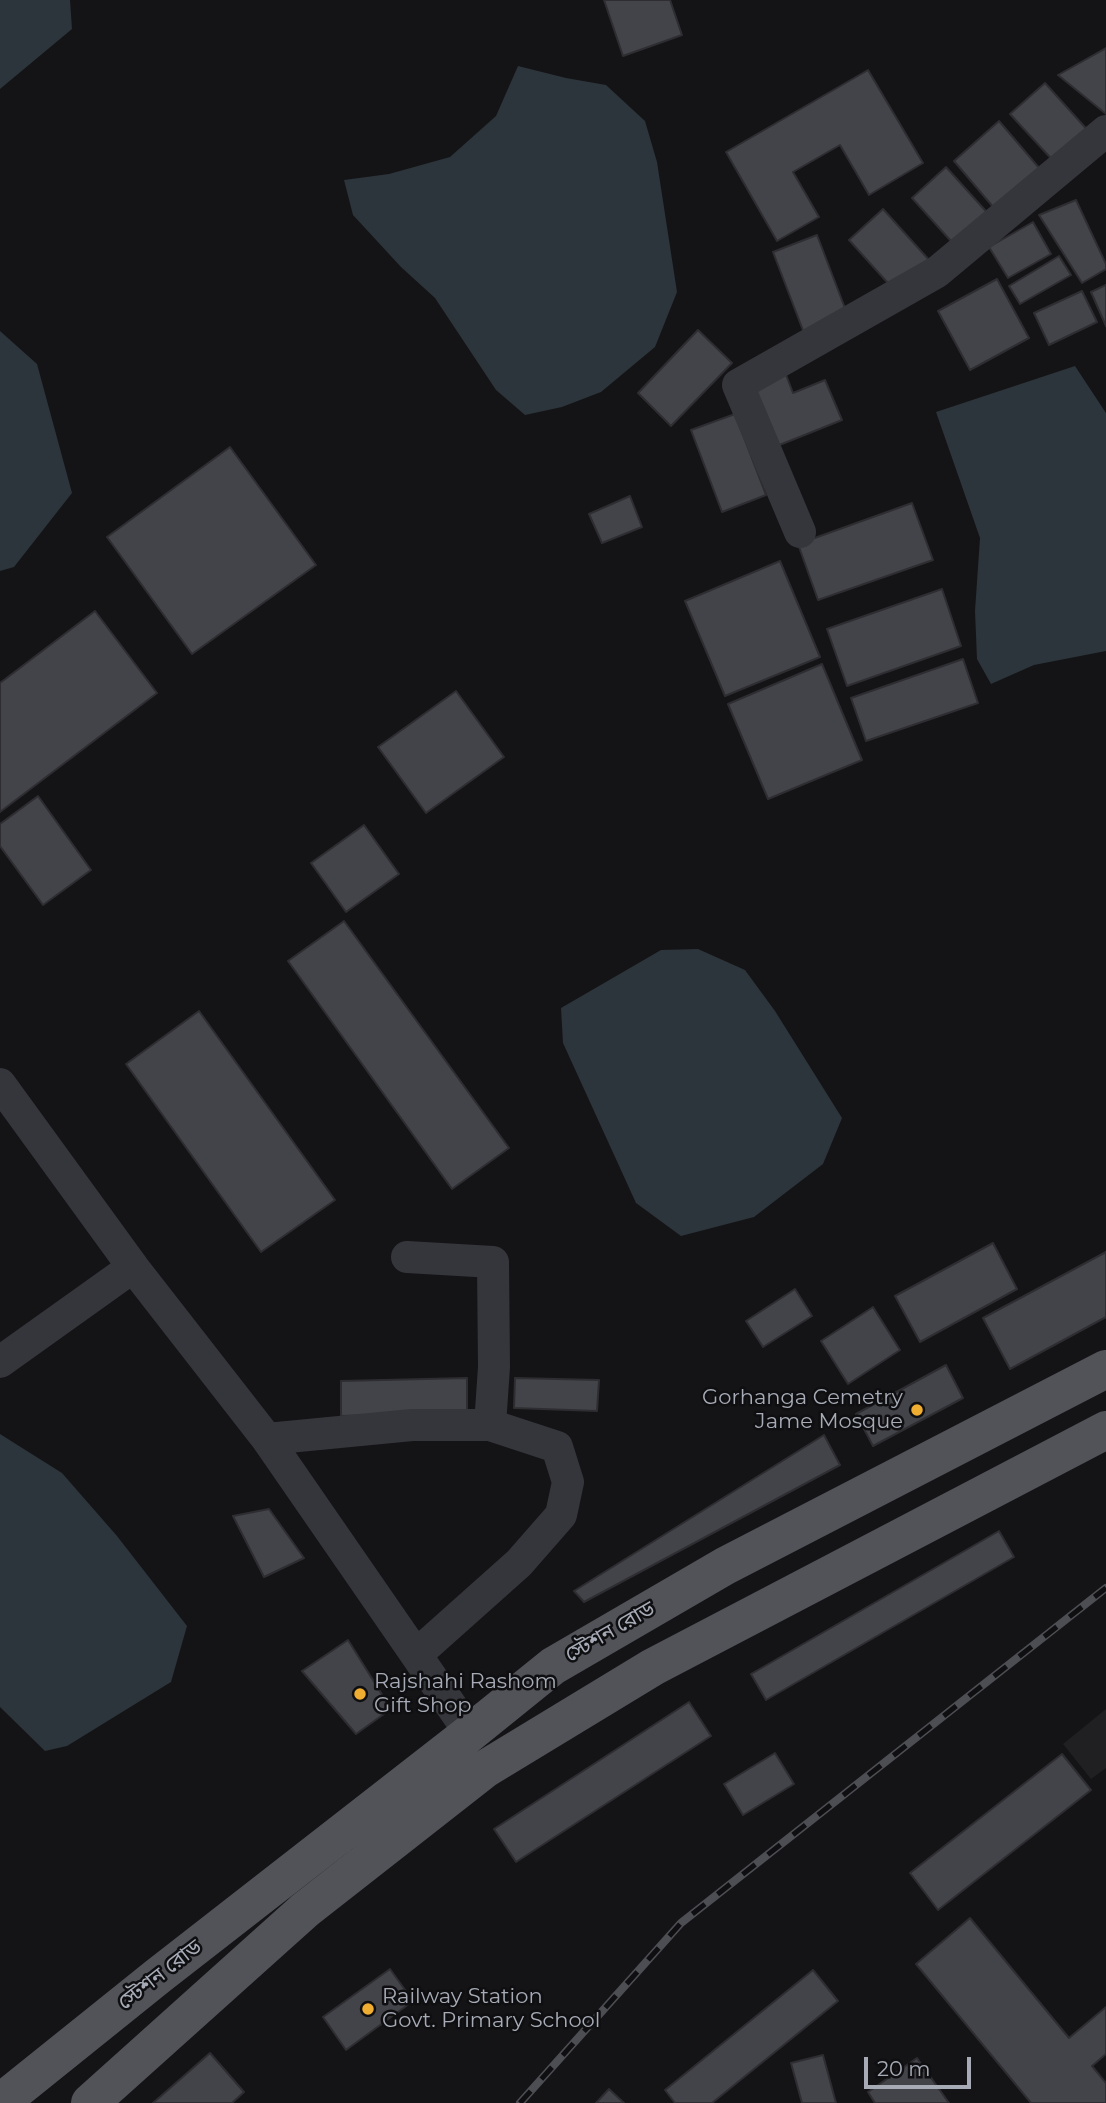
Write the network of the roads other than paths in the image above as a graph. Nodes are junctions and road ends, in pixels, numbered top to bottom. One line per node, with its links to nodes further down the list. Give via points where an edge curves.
1 (1106, 131): 2 (street, via 937,272 738,385)
2 (800, 532)
3 (0, 1084): 5 (street)
4 (407, 1257): 8 (street, via 493,1262)
5 (133, 1267): 6 (street); 10 (street)
6 (0, 1362)
7 (1106, 1369): 12 (main road, স্টেশন রোড, via 725,1566 553,1666)
8 (490, 1424): 10 (street); 11 (street, via 556,1447 568,1482 561,1515 519,1563)
9 (1106, 1430): 14 (main road, via 653,1667 485,1769 305,1910)
10 (267, 1439): 11 (street)
11 (416, 1654): 12 (street)
12 (470, 1733): 13 (main road, স্টেশন রোড)
13 (0, 2103)
14 (90, 2103)

